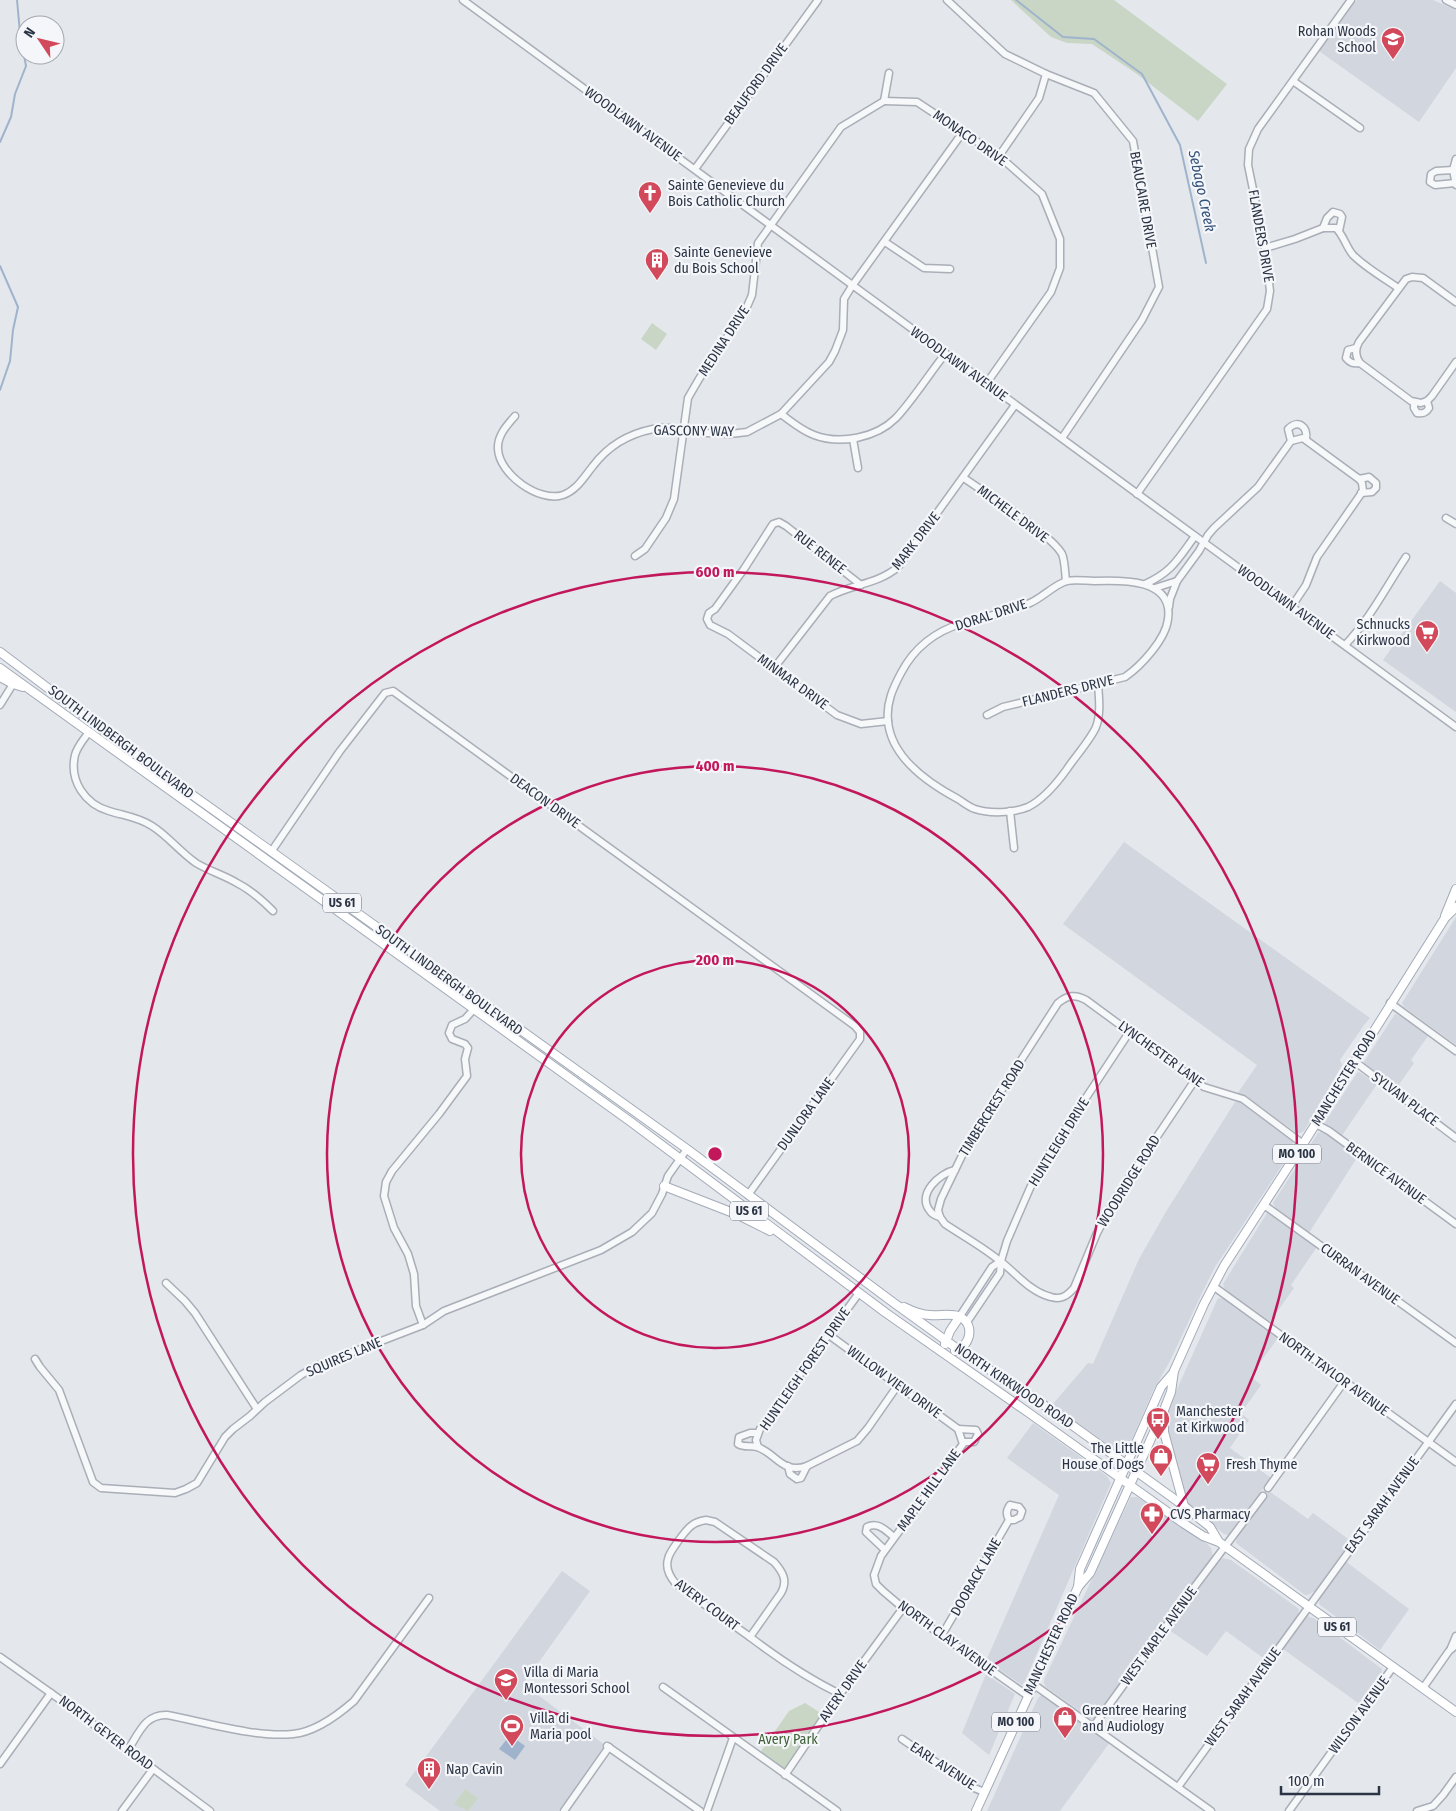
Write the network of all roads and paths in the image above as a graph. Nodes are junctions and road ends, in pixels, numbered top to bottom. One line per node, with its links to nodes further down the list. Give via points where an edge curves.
1 (818, 0): 15 (street, BEAUFORD DRIVE)
2 (948, 0): 8 (street, BEAUCAIRE DRIVE, via 1005,54)
3 (1351, 0): 9 (street, FLANDERS DRIVE)
4 (1446, 0): 6 (street)
5 (465, 1): 15 (street, WOODLAWN AVENUE)
6 (1456, 5)
7 (888, 73): 10 (street)
8 (1046, 74): 13 (street, via 1039,98); 36 (street, BEAUCAIRE DRIVE, via 1094,93 1133,141 1159,287 1142,320)
9 (1293, 81): 11 (street); 22 (street, FLANDERS DRIVE, via 1258,129 1249,149 1248,165)
10 (884, 101): 12 (street, MONACO DRIVE, via 917,102); 18 (street, MEDINA DRIVE, via 842,127)
11 (1360, 128)
12 (963, 132): 13 (street, MONACO DRIVE); 21 (street, GASCONY WAY)
13 (999, 156): 31 (street, MONACO DRIVE, via 1042,194 1060,239 1060,268 1051,292)
14 (1456, 159): 16 (street)
15 (695, 169): 18 (street, WOODLAWN AVENUE)
16 (1453, 170): 17 (street); 17 (street, via 1436,171 1430,179 1435,185)
17 (1455, 184)
18 (770, 225): 24 (street, WOODLAWN AVENUE); 35 (street, MEDINA DRIVE, via 758,243 752,295 746,310 688,398)
19 (1323, 228): 20 (street, via 1336,228); 20 (street, via 1333,212 1342,217); 22 (street)
20 (1339, 232): 25 (street, via 1352,254)
21 (885, 242): 23 (street, via 924,268); 24 (street, GASCONY WAY)
22 (1264, 248): 44 (street, FLANDERS DRIVE, via 1270,291 1267,309)
23 (950, 269)
24 (852, 286): 28 (street, WOODLAWN AVENUE); 33 (street, GASCONY WAY, via 844,299 843,330 829,362)
25 (1398, 288): 26 (street, via 1406,279 1418,277); 27 (street)
26 (1456, 302)
27 (1356, 348): 30 (street, via 1356,358); 30 (street, via 1348,350 1346,358 1354,364)
28 (944, 354): 31 (street, WOODLAWN AVENUE); 37 (street, via 895,419 875,432)
29 (1456, 362): 30 (street, via 1420,402 1407,398)
30 (1360, 363)
31 (986, 384): 32 (street, WOODLAWN AVENUE)
32 (1016, 405): 36 (street, WOODLAWN AVENUE); 41 (street, MARK DRIVE)
33 (781, 414): 35 (street, GASCONY WAY, via 747,432); 37 (street, via 815,435 836,440)
34 (515, 416): 35 (street, GASCONY WAY, via 500,438 500,462 515,478 539,494 551,497 573,490 604,452 618,441 659,428)
35 (683, 432): 49 (street, MEDINA DRIVE, via 674,499 666,518 645,549)
36 (1062, 438): 44 (street, WOODLAWN AVENUE)
37 (853, 439): 40 (street)
38 (1291, 440): 39 (street); 39 (street, FLANDERS DRIVE, via 1288,428 1298,423 1306,430); 48 (street, FLANDERS DRIVE, via 1258,487 1214,528)
39 (1306, 440): 42 (street)
40 (858, 468)
41 (964, 478): 51 (street, MICHELE DRIVE, via 1052,543 1062,555); 53 (street, MARK DRIVE, via 898,567 884,577)
42 (1358, 479): 43 (street, via 1362,483); 43 (street, via 1368,477 1376,483 1372,492)
43 (1361, 493): 56 (street, via 1317,557 1306,585)
44 (1137, 494): 47 (street, WOODLAWN AVENUE)
45 (1446, 518): 46 (street)
46 (1456, 524)
47 (1195, 536): 48 (street, WOODLAWN AVENUE); 54 (street, via 1165,574)
48 (1204, 542): 52 (street, FLANDERS DRIVE); 56 (street, WOODLAWN AVENUE)
49 (635, 556)
50 (1406, 557): 59 (street, via 1378,604)
51 (1066, 581): 54 (street, via 1112,580); 69 (street, DORAL DRIVE, via 1031,603 957,625 930,639 917,650 902,671 890,695)
52 (1177, 582): 55 (street); 57 (street, FLANDERS DRIVE)
53 (861, 584): 58 (street, RUE RENEE, via 779,522 773,524); 62 (street, MARK DRIVE, via 830,596)
54 (1144, 584): 55 (street)
55 (1154, 588): 57 (street)
56 (1292, 606): 59 (street, WOODLAWN AVENUE)
57 (1169, 607): 65 (street, FLANDERS DRIVE, via 1167,625 1144,661 1125,677)
58 (707, 619): 62 (street, MINMAR DRIVE, via 710,625 728,634)
59 (1345, 645): 70 (street, WOODLAWN AVENUE)
60 (0, 652): 74 (main road, SOUTH LINDBERGH BOULEVARD / US 61)
61 (0, 668): 66 (main road, SOUTH LINDBERGH BOULEVARD / US 61)
62 (774, 668): 69 (street, MINMAR DRIVE, via 837,714 861,724)
63 (0, 677): 64 (main road)
64 (13, 684): 66 (main road); 67 (street)
65 (1098, 684): 68 (street, FLANDERS DRIVE, via 1003,707); 72 (street, via 1096,727 1044,796 1028,807)
66 (30, 689): 71 (main road, SOUTH LINDBERGH BOULEVARD / US 61)
67 (0, 705)
68 (987, 715)
69 (888, 721): 72 (street, via 899,752 926,779 975,809)
70 (1456, 727)
71 (89, 732): 77 (street, via 75,754 74,766 76,782 89,801 153,826 197,864 238,883); 81 (main road, SOUTH LINDBERGH BOULEVARD / US 61)
72 (1010, 811): 73 (street)
73 (1014, 848)
74 (271, 852): 83 (street, DEACON DRIVE, via 340,751 385,693 393,691); 90 (main road, SOUTH LINDBERGH BOULEVARD / US 61)
75 (1456, 889): 78 (main road, MANCHESTER ROAD / MO 100)
76 (1456, 907): 78 (main road, MANCHESTER ROAD / MO 100)
77 (273, 912)
78 (1445, 918): 80 (main road, MANCHESTER ROAD / MO 100)
79 (1070, 996): 82 (street, LYNCHESTER LANE, via 1086,1000); 92 (street, TIMBERCREST ROAD, via 1058,1004 970,1139)
80 (1390, 1003): 84 (street); 85 (main road, MANCHESTER ROAD / MO 100)
81 (474, 1010): 91 (main road, SOUTH LINDBERGH BOULEVARD / US 61); 108 (street, via 452,1025 449,1033 452,1039 468,1048 465,1059 467,1076 386,1182 384,1196 394,1228 408,1254 414,1274 416,1306)
82 (1130, 1031): 86 (street, LYNCHESTER LANE); 100 (street, HUNTLEIGH DRIVE, via 1043,1164)
83 (860, 1032): 94 (street, DUNLORA LANE, via 860,1039)
84 (1456, 1051)
85 (1354, 1061): 87 (main road, MANCHESTER ROAD / MO 100); 88 (street, SYLVAN PLACE)
86 (1195, 1080): 89 (street, LYNCHESTER LANE, via 1204,1087 1243,1099); 100 (street, WOODRIDGE ROAD, via 1115,1200 1068,1295 1051,1298 1039,1292)
87 (1316, 1124): 89 (main road, MANCHESTER ROAD / MO 100); 97 (street, BERNICE AVENUE)
88 (1456, 1138)
89 (1303, 1144): 95 (main road, MANCHESTER ROAD / MO 100)
90 (687, 1149): 91 (street, SQUIRES LANE); 94 (main road, SOUTH LINDBERGH BOULEVARD / US 61)
91 (680, 1159): 93 (street, SQUIRES LANE); 98 (main road, SOUTH LINDBERGH BOULEVARD / US 61)
92 (955, 1170): 96 (street, TIMBERCREST ROAD, via 941,1199); 96 (street, via 934,1180 927,1196 926,1205 930,1212)
93 (664, 1186): 98 (main road, via 736,1214); 108 (street, SQUIRES LANE, via 652,1212 618,1242 444,1311)
94 (748, 1194): 99 (main road, SOUTH LINDBERGH BOULEVARD / US 61)
95 (1264, 1205): 103 (main road, MANCHESTER ROAD / MO 100); 111 (street, CURRAN AVENUE)
96 (940, 1218): 100 (street)
97 (1456, 1224)
98 (787, 1239): 101 (main road, SOUTH LINDBERGH BOULEVARD / US 61)
99 (827, 1254): 105 (main road, NORTH KIRKWOOD ROAD / US 61)
100 (1001, 1261): 106 (street, HUNTLEIGH DRIVE, via 992,1268); 107 (street, HUNTLEIGH DRIVE, via 1000,1273)
101 (819, 1263): 104 (main road, NORTH KIRKWOOD ROAD / US 61)
102 (166, 1283): 119 (street, via 195,1313)
103 (1213, 1286): 115 (main road, MANCHESTER ROAD / MO 100); 116 (street, NORTH TAYLOR AVENUE)
104 (859, 1293): 109 (street, HUNTLEIGH FOREST DRIVE); 113 (main road, NORTH KIRKWOOD ROAD / US 61)
105 (894, 1303): 106 (main road, via 928,1315); 110 (main road, NORTH KIRKWOOD ROAD / US 61)
106 (960, 1316): 107 (main road); 110 (main road)
107 (967, 1322): 112 (main road, via 970,1335)
108 (423, 1325): 119 (street, SQUIRES LANE, via 319,1365)
109 (829, 1335): 117 (street, WILLOW VIEW DRIVE); 122 (street, HUNTLEIGH FOREST DRIVE)
110 (946, 1341): 112 (main road, NORTH KIRKWOOD ROAD / US 61); 113 (main road)
111 (1456, 1343)
112 (959, 1350): 113 (main road); 127 (main road, NORTH KIRKWOOD ROAD / US 61)
113 (943, 1354): 131 (main road, NORTH KIRKWOOD ROAD / US 61)
114 (35, 1359): 119 (street, SQUIRES LANE, via 59,1390 93,1482 100,1488 175,1493 186,1489 197,1483 225,1437)
115 (1174, 1371): 120 (main road, MANCHESTER ROAD / MO 100); 127 (main road, MANCHESTER ROAD / MO 100, via 1161,1387)
116 (1344, 1382): 124 (street, NORTH TAYLOR AVENUE); 133 (street)
117 (898, 1385): 121 (street, WILLOW VIEW DRIVE); 129 (street, via 857,1441)
118 (1456, 1404): 124 (street, EAST SARAH AVENUE)
119 (257, 1409)
120 (1164, 1410): 130 (main road, MANCHESTER ROAD / MO 100); 135 (main road, via 1164,1432)
121 (958, 1429): 123 (street, MAPLE HILL LANE); 123 (street, MAPLE HILL LANE, via 976,1430 978,1434 974,1442)
122 (758, 1433): 125 (street, HUNTLEIGH FOREST DRIVE); 125 (street, via 739,1437 738,1443 744,1447)
123 (963, 1442): 137 (street, MAPLE HILL LANE)
124 (1428, 1442): 126 (street, NORTH TAYLOR AVENUE); 143 (street, EAST SARAH AVENUE)
125 (758, 1447): 128 (street)
126 (1456, 1462)
127 (1127, 1464): 130 (main road, NORTH KIRKWOOD ROAD / US 61); 131 (main road, MANCHESTER ROAD / MO 100)
128 (788, 1466): 129 (street); 129 (street, via 790,1474 797,1479 801,1478)
129 (807, 1466)
130 (1136, 1471): 132 (main road, MANCHESTER ROAD / MO 100); 135 (main road, NORTH KIRKWOOD ROAD / US 61)
131 (1120, 1478): 132 (main road, NORTH KIRKWOOD ROAD / US 61); 141 (main road, MANCHESTER ROAD / MO 100, via 1080,1568)
132 (1130, 1485): 138 (main road, NORTH KIRKWOOD ROAD / US 61, via 1203,1536); 141 (main road, MANCHESTER ROAD / MO 100, via 1090,1573)
133 (1268, 1488)
134 (1263, 1496): 138 (street, WEST MAPLE AVENUE)
135 (1184, 1506): 138 (main road, NORTH KIRKWOOD ROAD / US 61, via 1210,1527)
136 (1009, 1520): 145 (street, DOORACK LANE)
137 (894, 1537): 139 (street, MAPLE HILL LANE); 139 (street, MAPLE HILL LANE, via 877,1525 867,1527 866,1532)
138 (1222, 1544): 143 (main road, NORTH KIRKWOOD ROAD / US 61); 159 (street, WEST MAPLE AVENUE)
139 (885, 1550): 140 (street, MAPLE HILL LANE)
140 (874, 1575): 144 (street, NORTH CLAY AVENUE, via 876,1584)
141 (1078, 1587): 152 (main road, MANCHESTER ROAD / MO 100)
142 (429, 1598): 162 (street, via 354,1701 321,1724 295,1734 264,1734 157,1714 148,1720)
143 (1308, 1606): 151 (main road, NORTH KIRKWOOD ROAD / US 61); 167 (street, WEST SARAH AVENUE)
144 (903, 1608): 145 (street, NORTH CLAY AVENUE); 156 (street, AVERY DRIVE)
145 (942, 1635): 157 (street, NORTH CLAY AVENUE)
146 (1456, 1636): 149 (street)
147 (750, 1637): 147 (street, AVERY COURT, via 676,1584 670,1576 668,1556 698,1521 715,1522 781,1570 785,1586); 156 (street, AVERY COURT, via 790,1667)
148 (1456, 1646): 149 (street)
149 (1449, 1652): 154 (street)
150 (0, 1657): 155 (street, NORTH GEYER ROAD)
151 (1393, 1667): 154 (main road, NORTH KIRKWOOD ROAD / US 61); 177 (street, WILSON AVENUE)
152 (1033, 1684): 157 (main road, MANCHESTER ROAD / MO 100); 159 (street)
153 (663, 1687): 160 (street)
154 (1423, 1688): 158 (main road, NORTH KIRKWOOD ROAD / US 61)
155 (51, 1693): 162 (street, NORTH GEYER ROAD); 163 (street)
156 (840, 1694): 165 (street, AVERY DRIVE)
157 (1028, 1696): 168 (main road, MANCHESTER ROAD / MO 100)
158 (1456, 1712)
159 (1093, 1727): 167 (street)
160 (734, 1738): 165 (street); 173 (street)
161 (902, 1739): 168 (street, EARL AVENUE)
162 (128, 1750): 164 (street, NORTH GEYER ROAD)
163 (0, 1764)
164 (153, 1768): 169 (street); 170 (street, NORTH GEYER ROAD)
165 (785, 1775): 174 (street)
166 (1456, 1777): 178 (street, via 1433,1806)
167 (1178, 1787): 176 (street)
168 (984, 1792): 175 (main road, MANCHESTER ROAD / MO 100)
169 (122, 1811)
170 (210, 1811)
171 (564, 1811): 172 (street, via 608,1747)
172 (700, 1811)
173 (707, 1811)
174 (837, 1811)
175 (976, 1811)
176 (1211, 1811)
177 (1288, 1811)
178 (1417, 1811)

